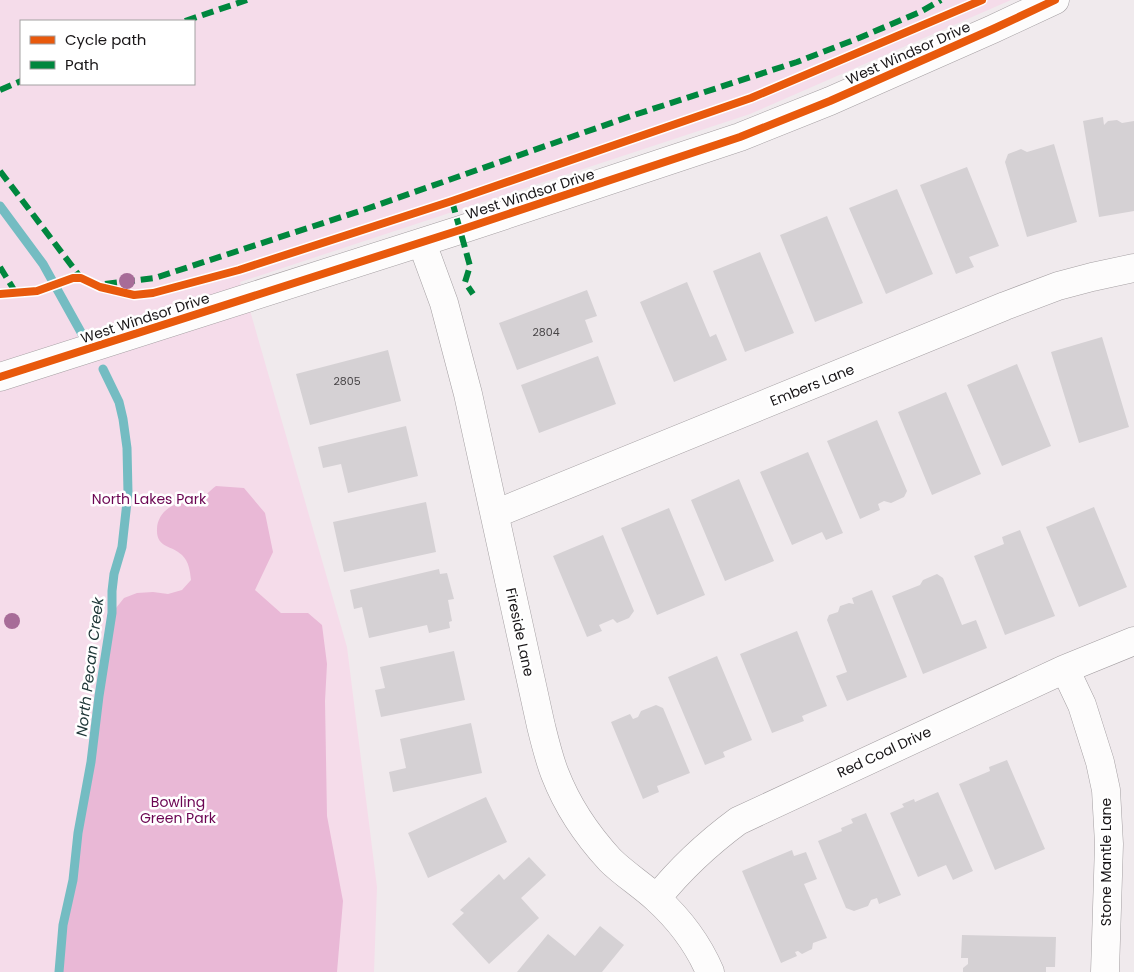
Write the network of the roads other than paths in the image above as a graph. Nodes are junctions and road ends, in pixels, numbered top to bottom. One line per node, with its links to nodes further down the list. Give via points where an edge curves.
1 (1055, 0): 2 (street, West Windsor Drive, via 830,101 740,137)
2 (422, 243): 4 (street, West Windsor Drive); 5 (street, Fireside Lane, via 444,303)
3 (1134, 268): 5 (street, Embers Lane, via 1058,286 1005,306)
4 (0, 377)
5 (495, 514): 8 (street, Fireside Lane, via 554,773 570,807 610,860)
6 (1134, 641): 7 (street, Red Coal Drive)
7 (1064, 669): 8 (street, Red Coal Drive, via 738,821 680,870); 10 (street, Stone Mantle Lane, via 1082,705 1106,790 1109,844)
8 (657, 898): 9 (street, Fireside Lane, via 701,951)
9 (710, 972)
10 (1105, 972)

